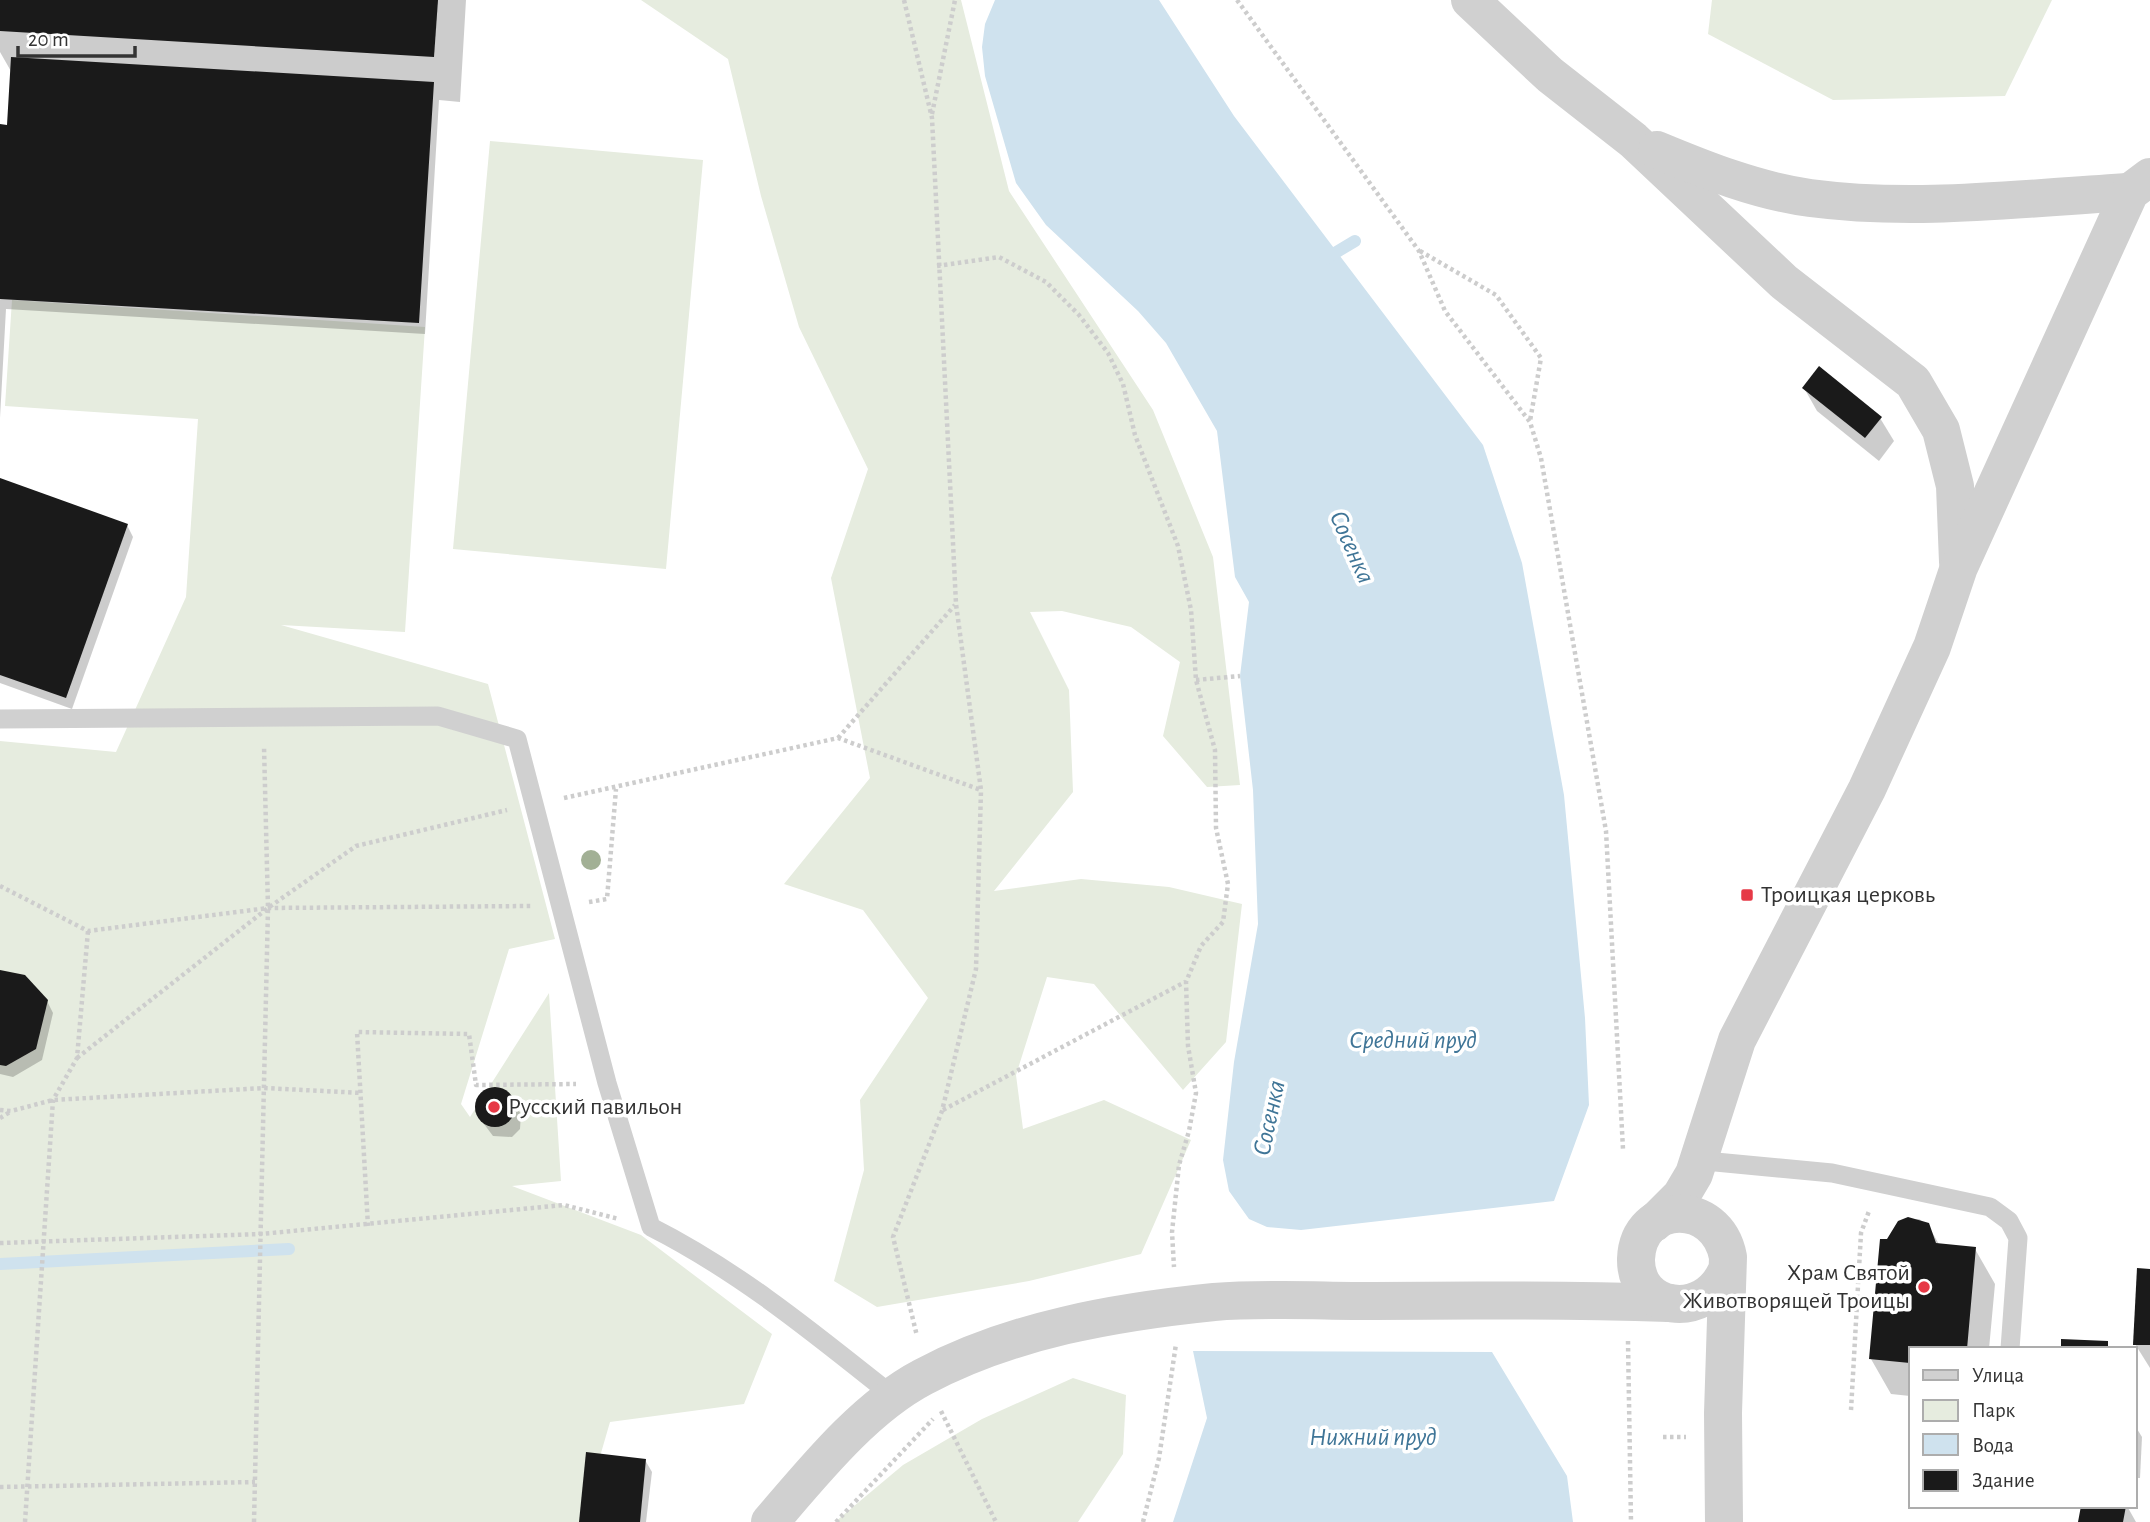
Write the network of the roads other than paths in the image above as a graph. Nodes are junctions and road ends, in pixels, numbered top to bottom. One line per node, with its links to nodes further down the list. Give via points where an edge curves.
1 (1470, 0): 2 (street, via 1550,75)
2 (1633, 140): 3 (street, via 1712,173 1808,198 1918,206); 4 (street, via 1784,282 1913,382 1941,430 1952,474)
3 (2140, 184): 4 (street)
4 (1959, 568): 6 (street, via 1932,647 1867,789 1737,1040)
5 (0, 719): 13 (lane, via 438,716 517,739 607,1083 651,1227 704,1254 789,1312)
6 (1705, 1151): 7 (street, via 1708,1204); 8 (street, via 1681,1196); 12 (lane, via 1881,1181 1990,1207 2009,1221 2018,1238)
7 (1718, 1231): 8 (street, via 1695,1215 1681,1213); 9 (street, via 1727,1250)
8 (1646, 1235): 10 (street, via 1619,1266 1596,1280); 11 (street, via 1639,1275 1651,1293)
9 (1726, 1272): 11 (street, via 1710,1295); 14 (street)
10 (1544, 1299): 11 (street); 13 (street, via 1215,1302 1121,1315 1047,1330 982,1350 922,1377)
11 (1676, 1304): 14 (street, via 1704,1325 1714,1343)
12 (2010, 1347)
13 (893, 1396): 15 (street, via 825,1459)
14 (1723, 1425): 16 (street)
15 (770, 1522)
16 (1724, 1522)

